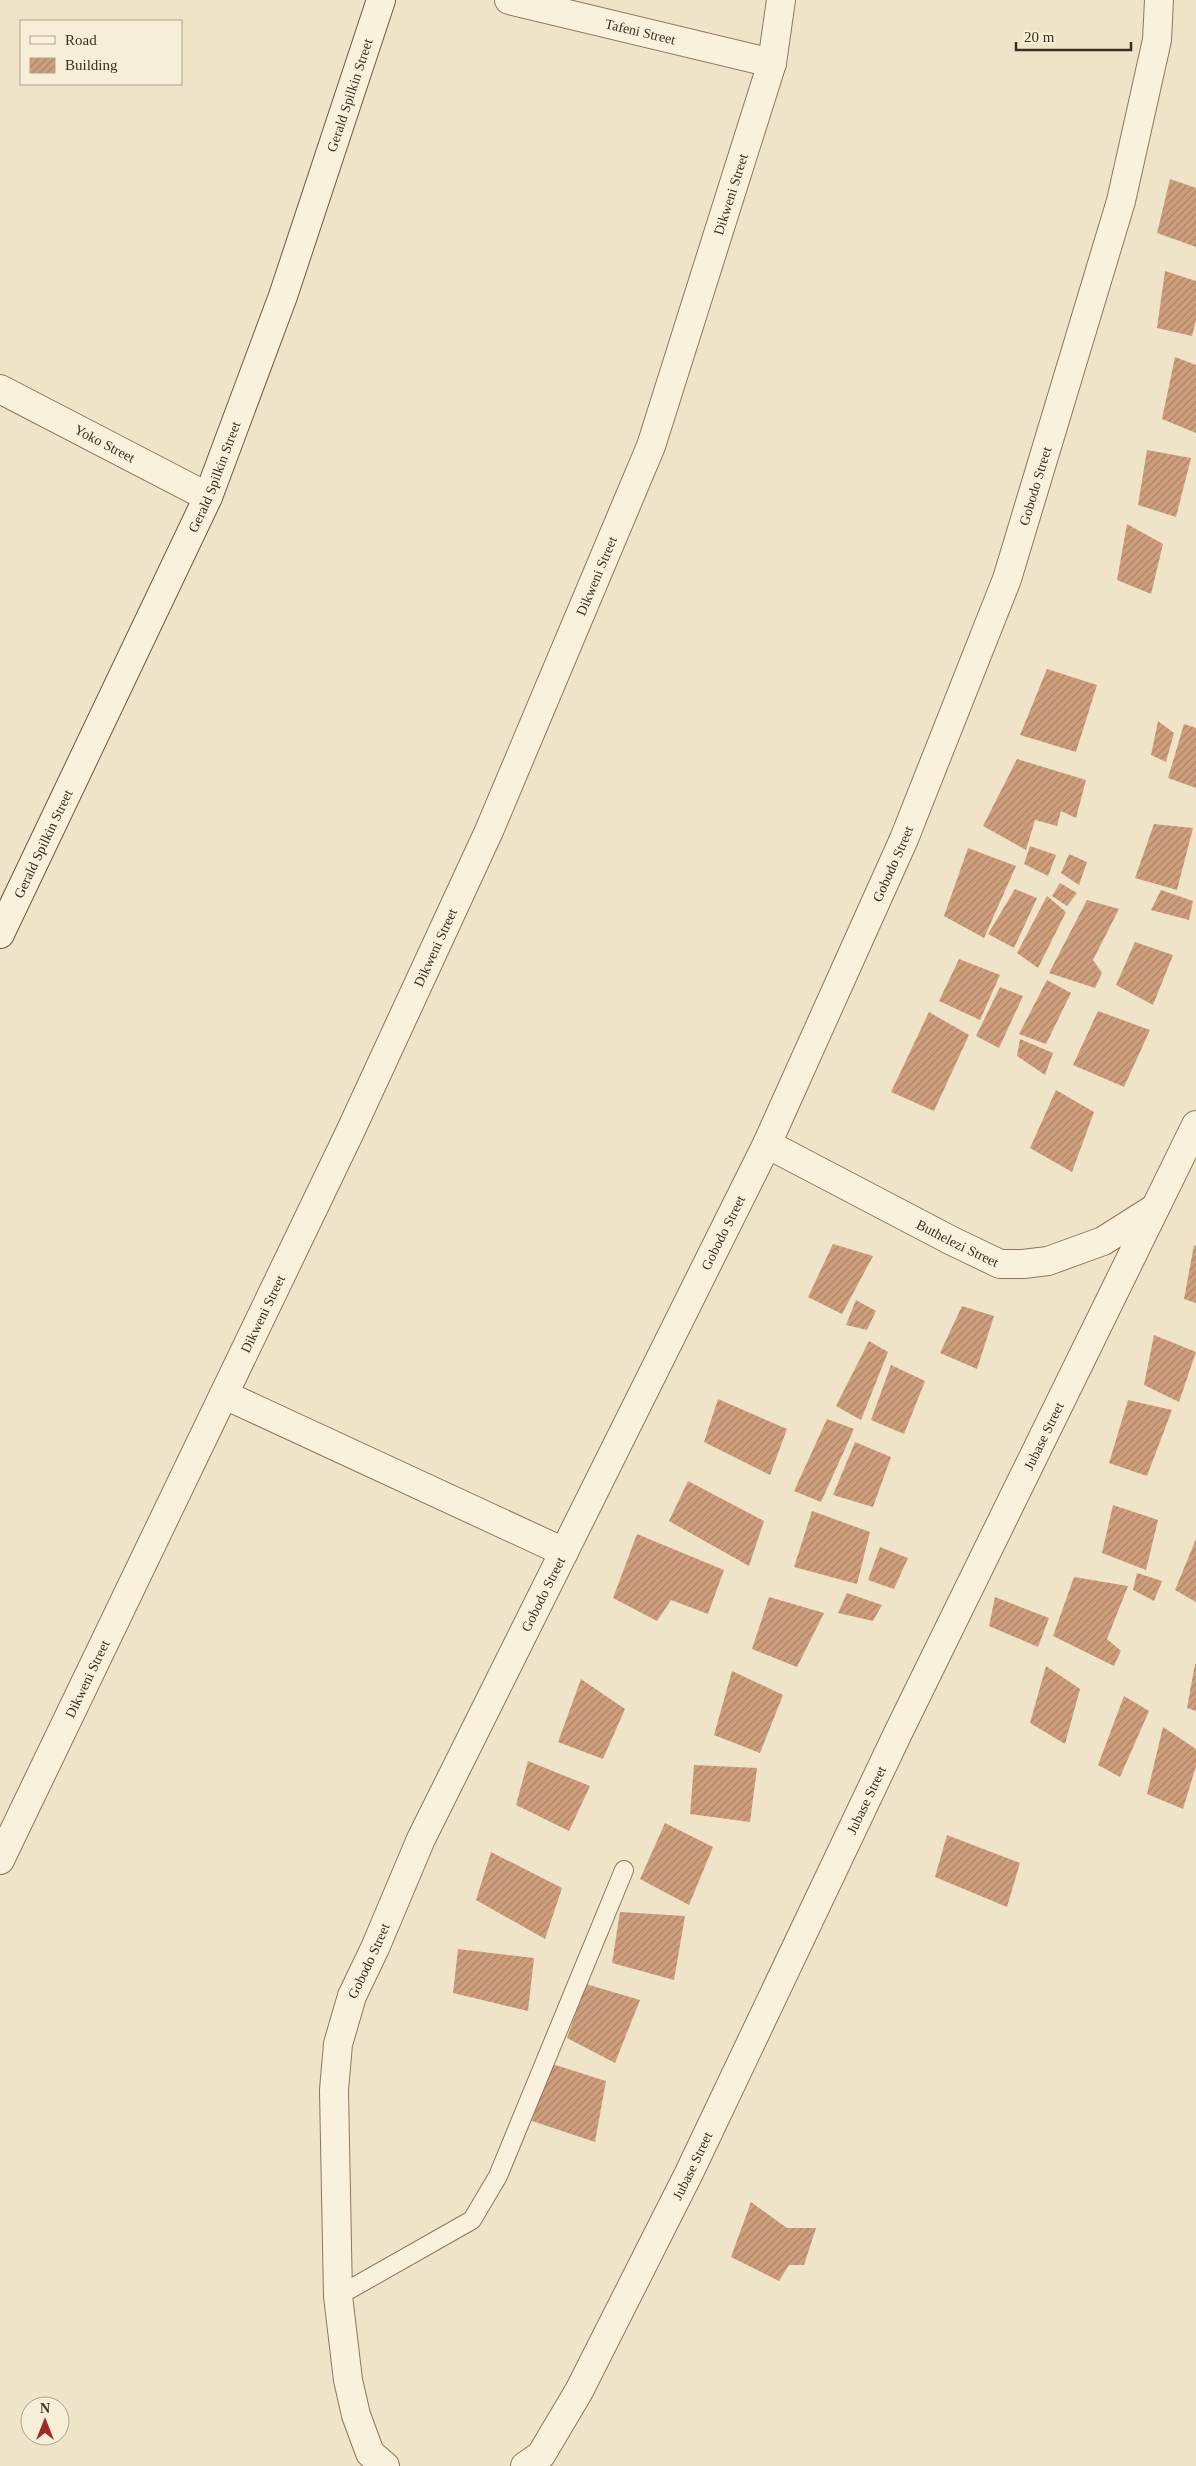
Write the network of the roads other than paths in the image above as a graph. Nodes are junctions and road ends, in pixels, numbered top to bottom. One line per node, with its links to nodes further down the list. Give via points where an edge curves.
1 (381, 0): 7 (street, Gerald Spilkin Street, via 283,296)
2 (509, 0): 5 (street, Tafeni Street)
3 (781, 0): 5 (street, Dikweni Street)
4 (1159, 0): 10 (street, Gobodo Street, via 1157,40 1121,201 1007,579 904,839)
5 (772, 63): 12 (street, Dikweni Street, via 651,446 489,831)
6 (0, 389): 7 (street, Yoko Street)
7 (208, 497): 8 (street, Gerald Spilkin Street)
8 (0, 934)
9 (1196, 1125): 11 (street, Jubase Street)
10 (767, 1144): 11 (street, Buthelezi Street, via 1000,1264 1048,1261 1103,1241); 13 (street, Gobodo Street)
11 (1154, 1208): 18 (street, Jubase Street, via 1108,1309 898,1733 685,2182 579,2391 541,2455)
12 (225, 1395): 13 (street); 14 (street, Dikweni Street)
13 (564, 1552): 16 (street, Gobodo Street, via 421,1839 352,1996 338,2044 334,2090)
14 (0, 1860)
15 (624, 1870): 16 (lane, via 498,2176 472,2220)
16 (338, 2296): 17 (street, Gobodo Street, via 348,2380 356,2415)
17 (378, 2459)
18 (525, 2466)

